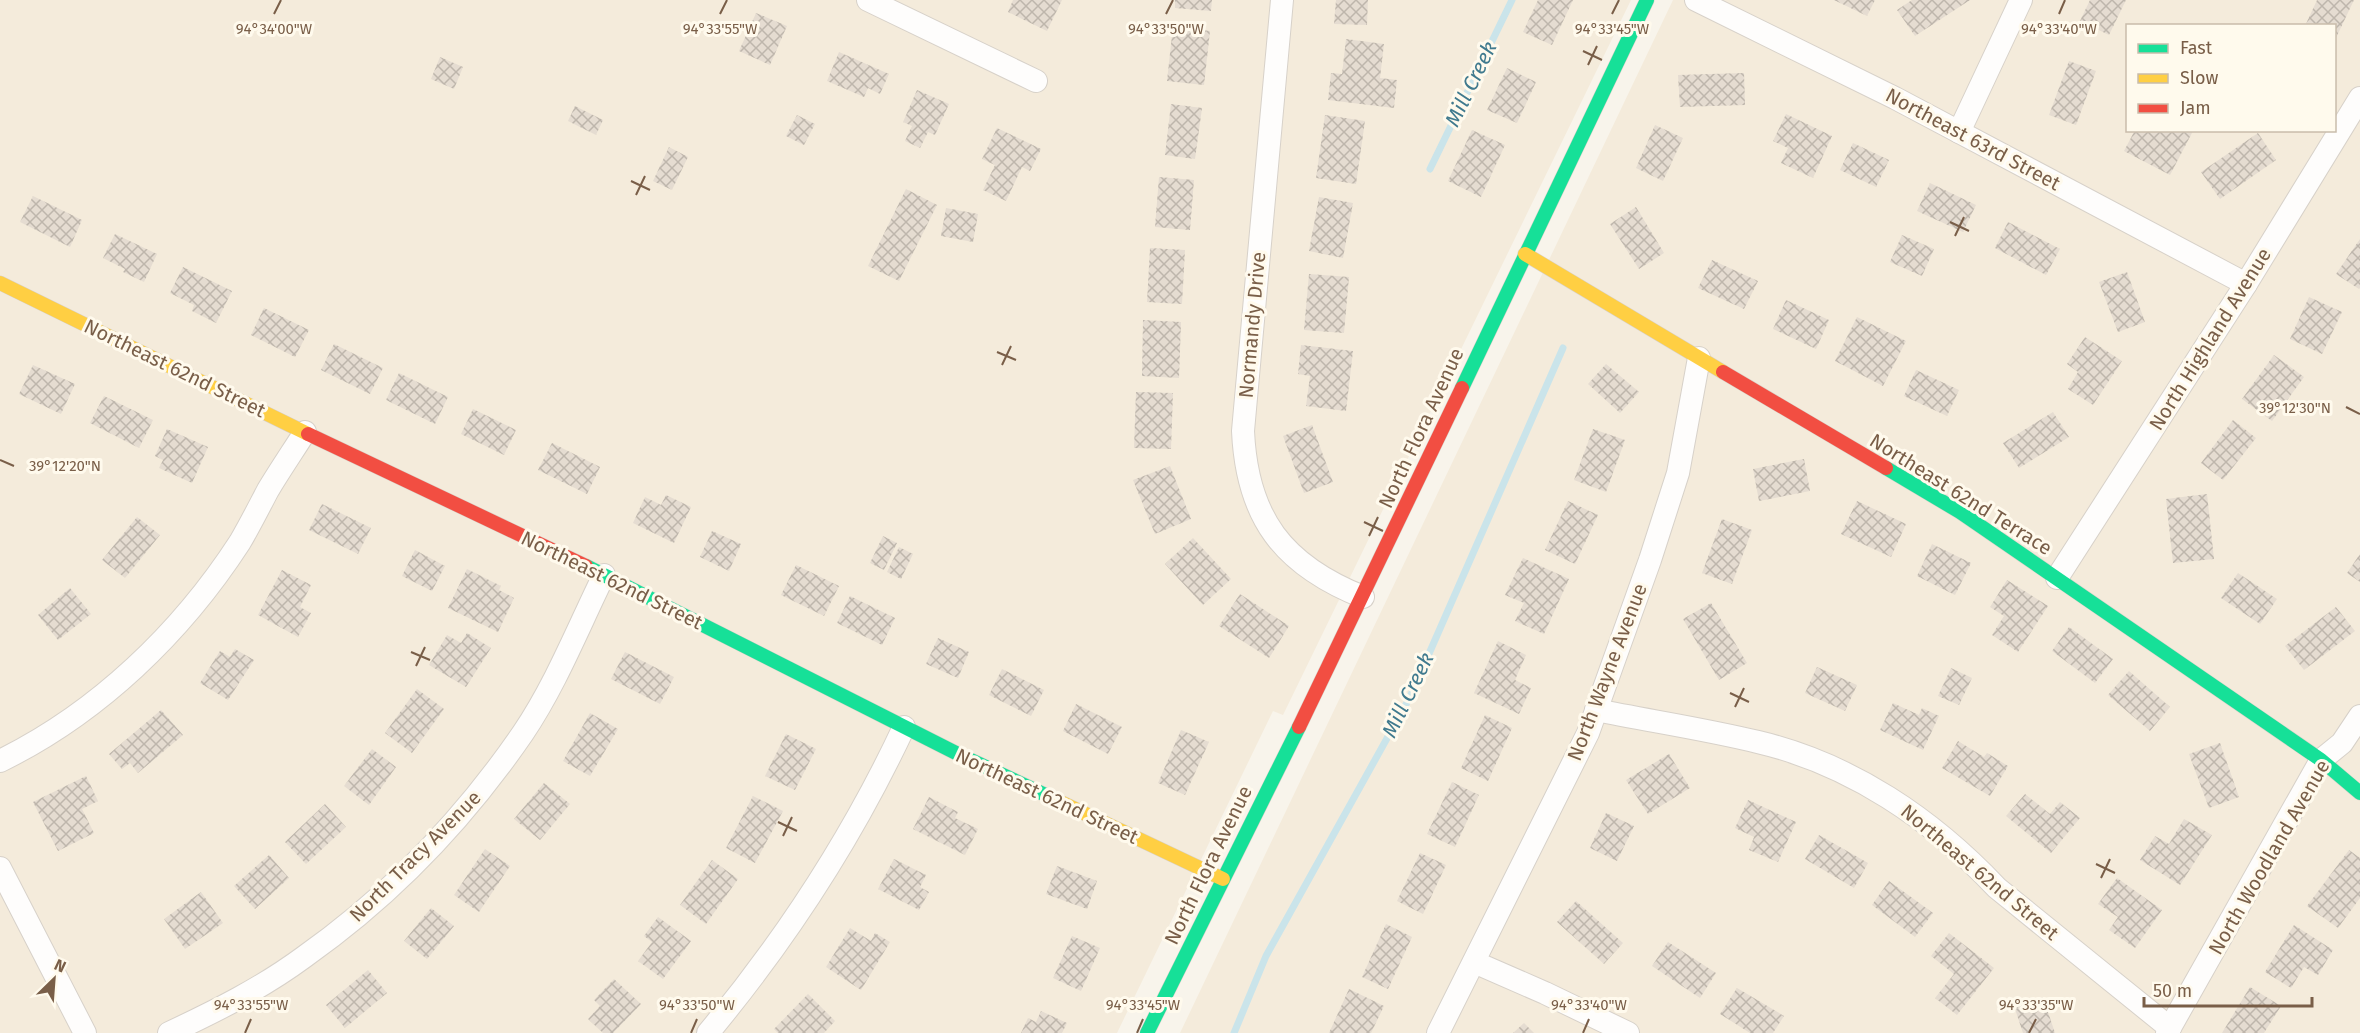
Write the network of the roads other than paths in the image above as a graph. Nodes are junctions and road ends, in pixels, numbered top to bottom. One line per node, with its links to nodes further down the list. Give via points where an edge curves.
1 (868, 0): 6 (street)
2 (1282, 0): 16 (street, Normandy Drive, via 1243,431 1244,459 1254,497 1278,539 1308,569)
3 (1647, 0): 9 (street, North Flora Avenue)
4 (1696, 0): 8 (street, Northeast 63rd Street)
5 (2021, 0): 8 (street)
6 (1036, 81)
7 (2360, 98): 11 (street, North Highland Avenue)
8 (1959, 132): 11 (street, Northeast 63rd Street)
9 (1525, 254): 12 (street, Northeast 62nd Terrace); 16 (street, North Flora Avenue)
10 (0, 283): 13 (street, Northeast 62nd Street)
11 (2246, 284): 15 (street, North Highland Avenue)
12 (1699, 358): 15 (street, Northeast 62nd Terrace, via 1960,512); 17 (street, North Wayne Avenue, via 1678,473)
13 (305, 432): 14 (street, Northeast 62nd Street); 21 (street, via 240,541 163,640 117,684 73,717)
14 (604, 575): 19 (street, Northeast 62nd Street); 28 (street, North Tracy Avenue, via 548,691 523,732 450,826 387,890 303,958 258,987)
15 (2057, 579): 20 (street, Northeast 62nd Terrace)
16 (1363, 597): 24 (street, North Flora Avenue)
17 (1596, 710): 25 (street, North Wayne Avenue); 26 (street, Northeast 62nd Street, via 1759,742 1807,757 1896,801)
18 (2360, 716): 20 (street, North Woodland Avenue, via 2342,743)
19 (904, 727): 24 (street, Northeast 62nd Street); 29 (street, via 822,880 785,936)
20 (2321, 760): 22 (street, Northeast 62nd Terrace); 26 (street, North Woodland Avenue)
21 (0, 761)
22 (2360, 793)
23 (0, 868): 27 (street)
24 (1223, 879): 30 (street, North Flora Avenue)
25 (1474, 962): 31 (street, North Wayne Avenue); 32 (street)
26 (2169, 1031)
27 (85, 1033)
28 (169, 1033)
29 (708, 1033)
30 (1147, 1033)
31 (1438, 1033)
32 (1628, 1033)

